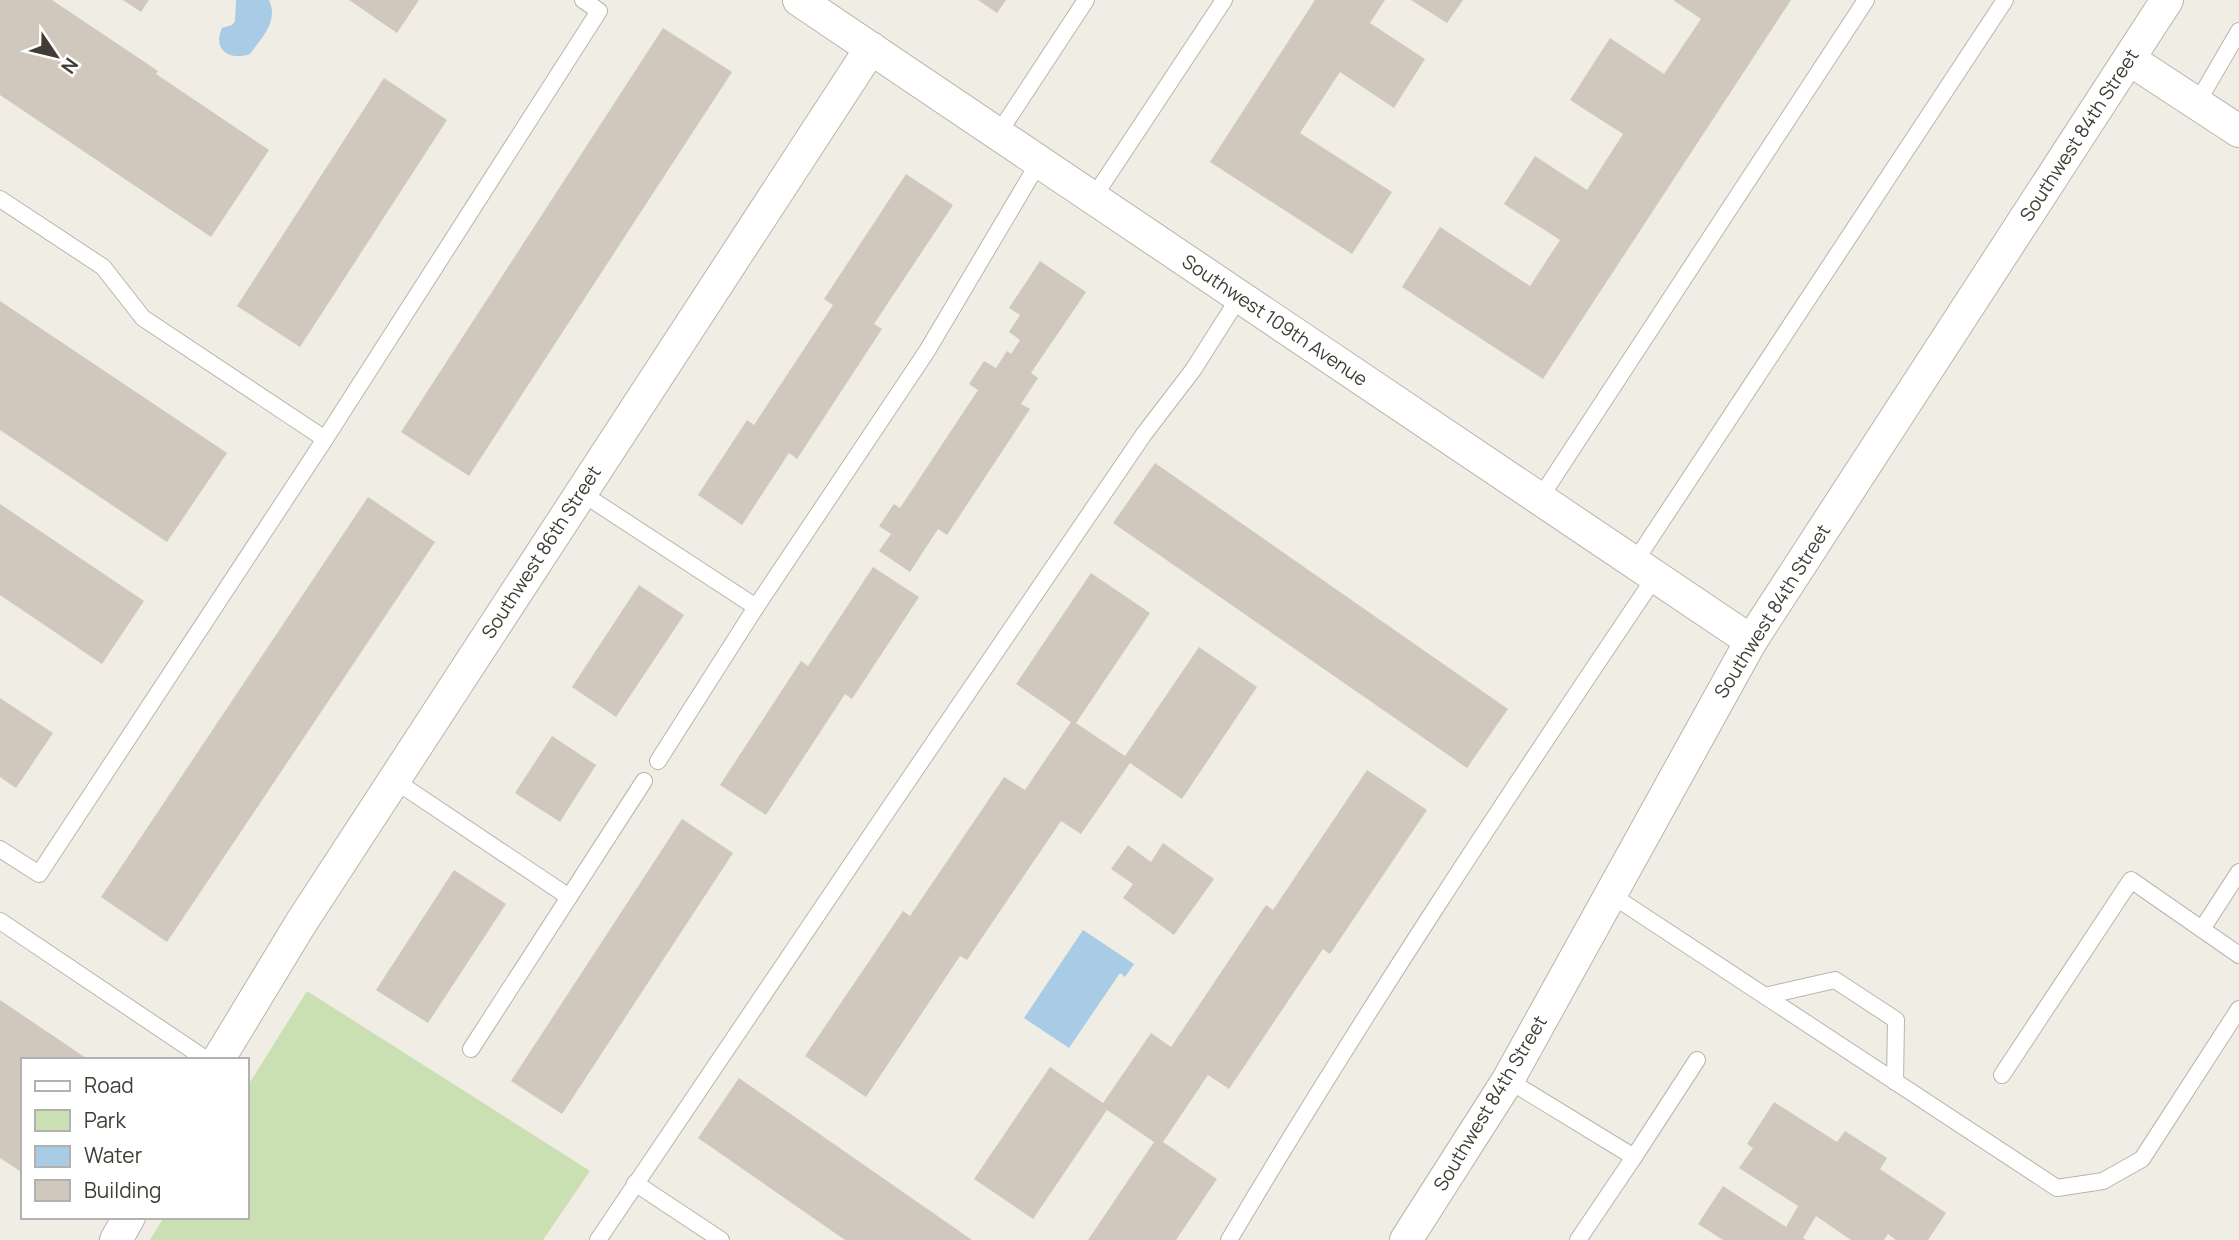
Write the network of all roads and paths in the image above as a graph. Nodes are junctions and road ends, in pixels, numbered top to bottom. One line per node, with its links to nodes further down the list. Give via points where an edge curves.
1 (583, 0): 18 (lane, via 599,11)
2 (799, 0): 9 (street, Southwest 109th Avenue)
3 (1086, 0): 13 (lane)
4 (1224, 0): 15 (lane)
5 (1866, 0): 20 (lane)
6 (2005, 0): 21 (lane)
7 (2167, 0): 10 (street, Southwest 84th Street)
8 (2239, 31): 11 (lane)
9 (871, 48): 13 (street, Southwest 109th Avenue); 19 (street, Southwest 86th Street)
10 (2129, 59): 11 (street); 23 (street, Southwest 84th Street)
11 (2197, 103): 12 (street)
12 (2239, 131)
13 (998, 134): 14 (street, Southwest 109th Avenue)
14 (1039, 162): 15 (street, Southwest 109th Avenue); 22 (lane, via 928,351)
15 (1093, 198): 17 (street, Southwest 109th Avenue)
16 (0, 199): 18 (lane, via 103,267 143,318)
17 (1240, 296): 20 (street, Southwest 109th Avenue); 44 (lane)
18 (325, 439): 27 (lane, via 38,874)
19 (580, 492): 22 (lane); 25 (street, Southwest 86th Street)
20 (1540, 499): 21 (street, Southwest 109th Avenue)
21 (1644, 570): 23 (street, Southwest 109th Avenue); 49 (lane, via 1613,639 1404,957)
22 (756, 607): 24 (lane)
23 (1751, 641): 29 (street, Southwest 84th Street)
24 (658, 761)
25 (394, 780): 30 (lane); 38 (street, Southwest 86th Street)
26 (644, 781): 30 (lane)
27 (0, 849)
28 (2239, 872): 32 (lane)
29 (1610, 894): 34 (lane); 41 (street, Southwest 84th Street)
30 (569, 897): 36 (lane)
31 (0, 921): 37 (lane)
32 (2202, 929): 33 (lane); 40 (lane, via 2131,880)
33 (2239, 955)
34 (1765, 996): 42 (lane); 42 (lane, via 1835,980 1886,1013 1896,1020)
35 (2239, 1009): 42 (lane, via 2142,1159 2103,1181 2057,1188)
36 (471, 1049)
37 (204, 1058)
38 (219, 1058)
39 (1697, 1060): 43 (lane)
40 (2002, 1075)
41 (1508, 1080): 43 (lane); 50 (street, Southwest 84th Street)
42 (1895, 1082)
43 (1634, 1157): 51 (lane)
44 (635, 1183): 47 (lane); 48 (lane)
45 (128, 1219): 46 (street)
46 (116, 1240)
47 (598, 1240)
48 (721, 1240)
49 (1230, 1240)
50 (1406, 1240)
51 (1578, 1240)

